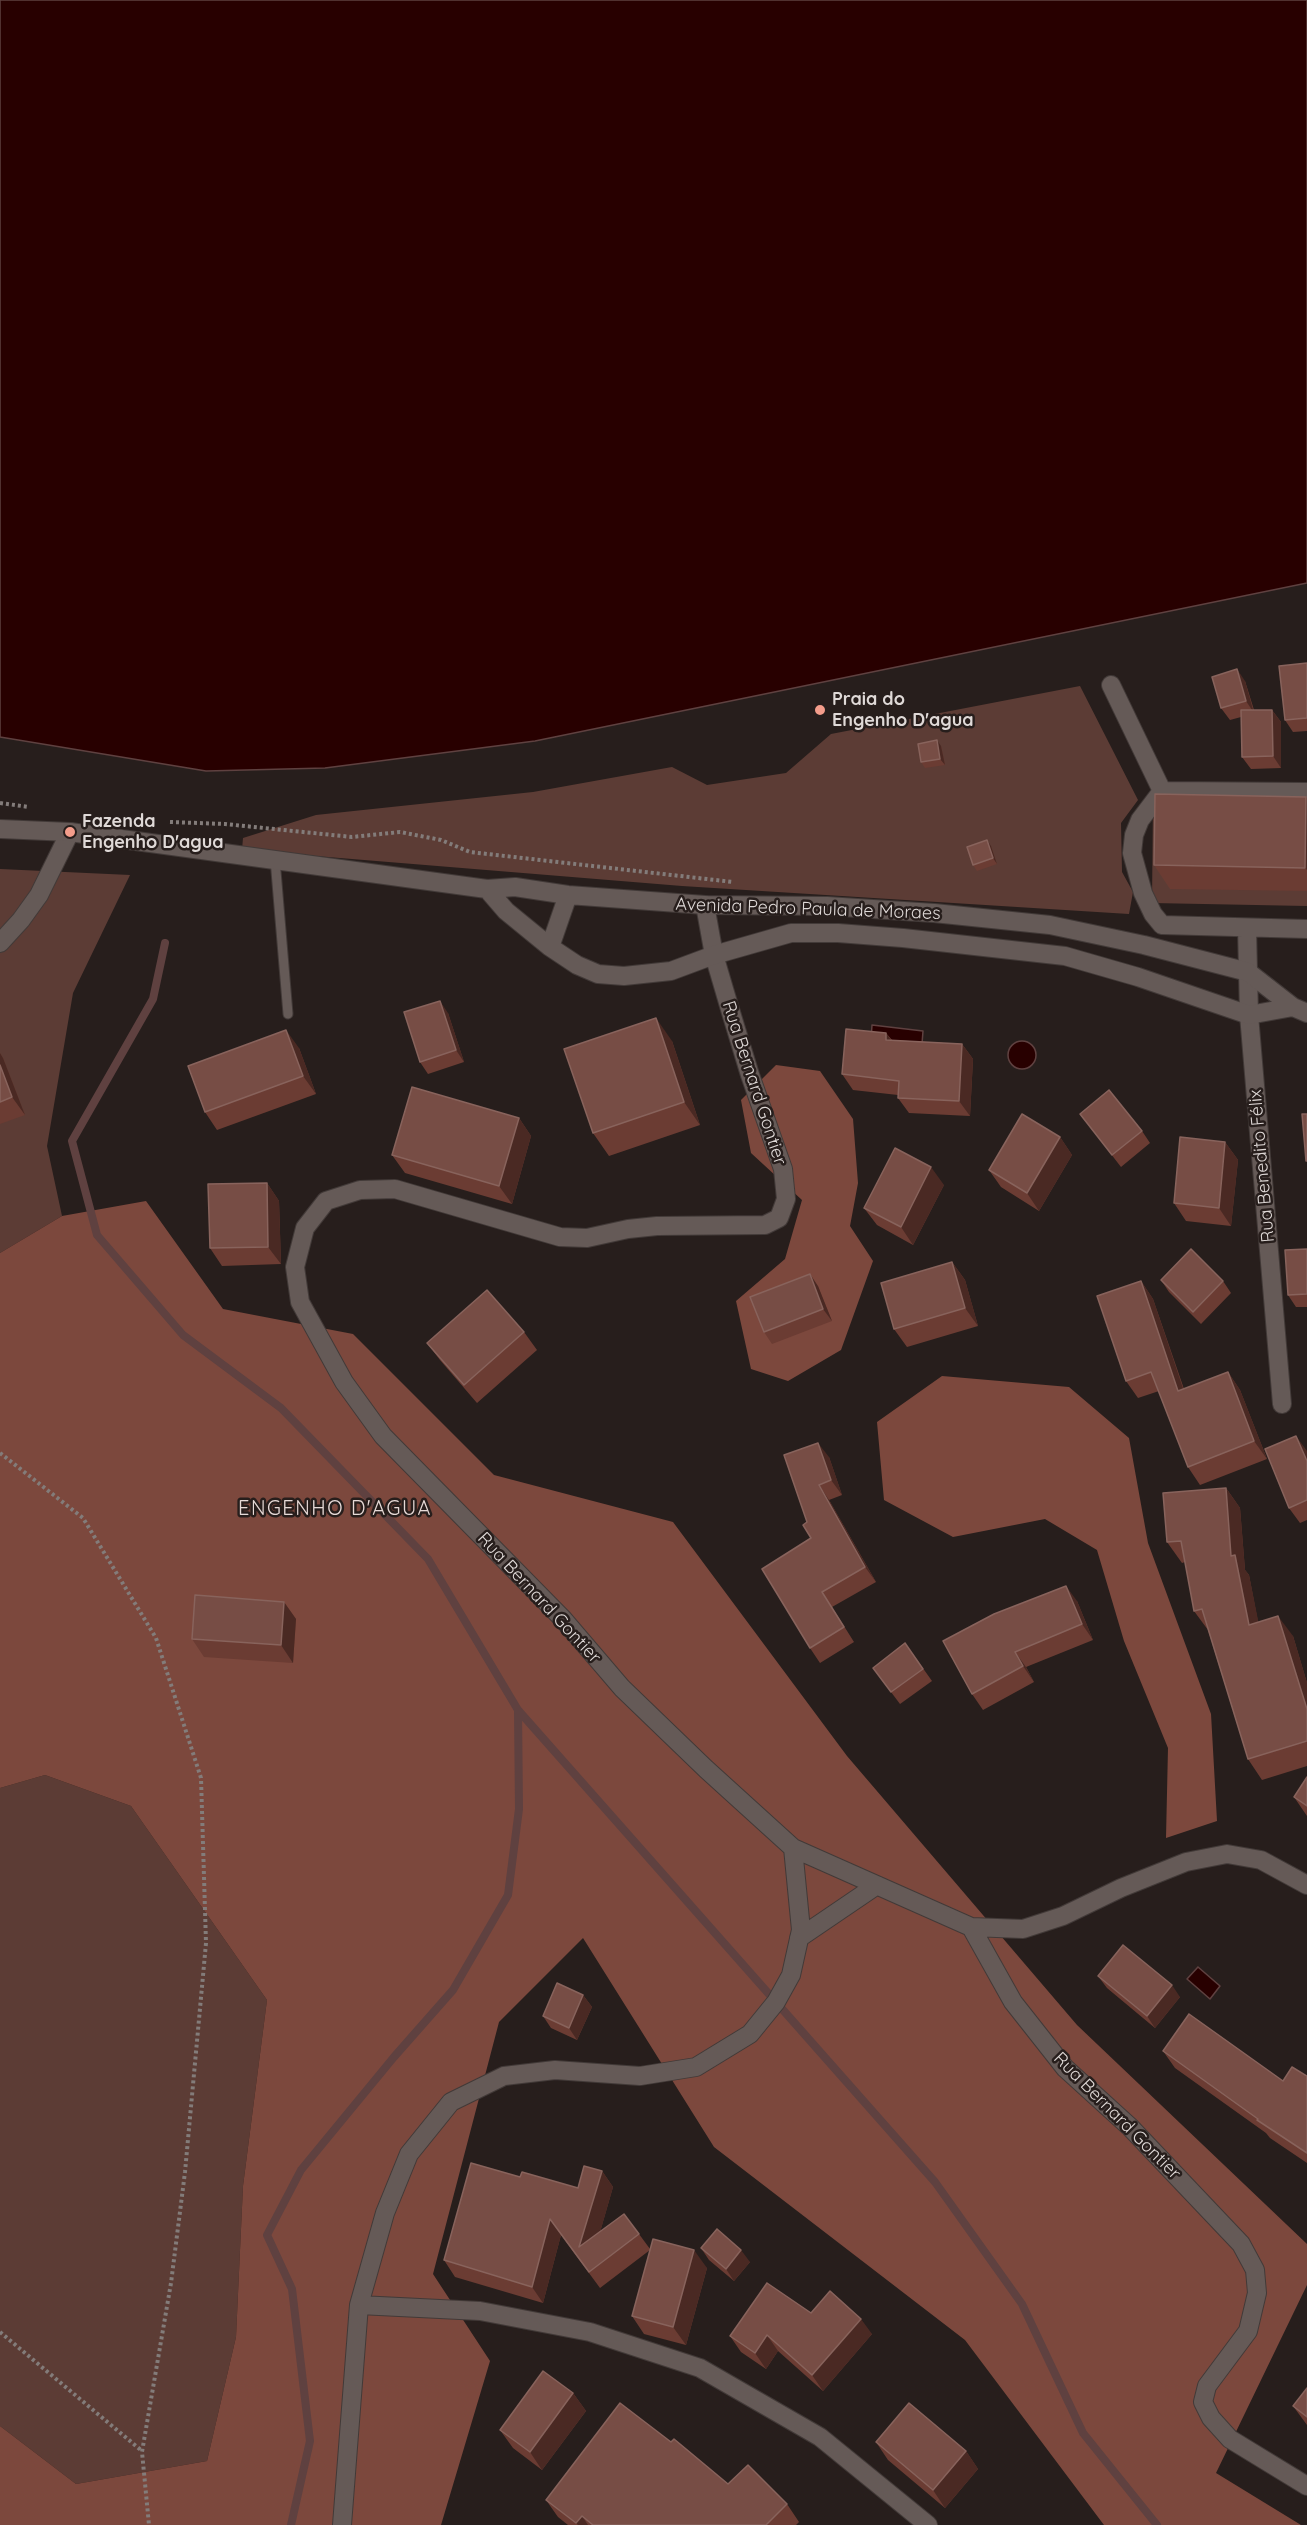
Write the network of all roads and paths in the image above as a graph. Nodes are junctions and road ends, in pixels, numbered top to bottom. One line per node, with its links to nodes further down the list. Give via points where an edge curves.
1 (1111, 685): 2 (street)
2 (1162, 791): 3 (street); 14 (street, via 1140,820 1132,853 1143,893)
3 (1307, 792)
4 (0, 802): 5 (path)
5 (32, 808)
6 (161, 822): 10 (path, via 225,824 352,837 400,832 441,840 470,852)
7 (0, 829): 8 (street, Avenida Pedro Paula de Moraes)
8 (70, 832): 9 (street, Avenida Pedro Paula de Moraes); 17 (street, via 39,894)
9 (275, 859): 11 (street, Avenida Pedro Paula de Moraes); 23 (lane)
10 (741, 882)
11 (487, 889): 12 (street, Avenida Pedro Paula de Moraes, via 514,887); 19 (street, Avenida Pedro Paula de Moraes, via 506,911)
12 (568, 895): 13 (street, Avenida Pedro Paula de Moraes); 19 (street)
13 (705, 906): 18 (street, Avenida Pedro Paula de Moraes, via 827,906 933,913 1050,925); 20 (street, Rua Bernard Gontier)
14 (1162, 926): 15 (street); 18 (street)
15 (1247, 928): 16 (street); 21 (street, Rua Benedito Félix)
16 (1307, 929)
17 (0, 943)
18 (1144, 945): 21 (street, Avenida Pedro Paula de Moraes)
19 (550, 947): 20 (street, Avenida Pedro Paula de Moraes, via 598,974 624,976 671,971)
20 (714, 955): 24 (street, Avenida Pedro Paula de Moraes, via 791,933 903,938 1065,956); 27 (street, Rua Bernard Gontier, via 783,1169 786,1199 779,1218 765,1225 657,1226 587,1238 560,1237 395,1189 360,1190 326,1201 305,1228 295,1267 300,1302 344,1382 383,1436 563,1619 622,1688)
21 (1248, 972): 22 (street, Avenida Pedro Paula de Moraes); 24 (street, Rua Benedito Félix)
22 (1300, 1010): 24 (street, Avenida Pedro Paula de Moraes)
23 (288, 1014)
24 (1249, 1015): 25 (street, Rua Benedito Félix)
25 (1282, 1404)
26 (0, 1453): 34 (path, via 83,1518 156,1638 201,1778 206,1943 171,2283)
27 (793, 1848): 28 (street, Rua Bernard Gontier); 31 (street)
28 (877, 1884): 30 (street, Rua Bernard Gontier); 31 (street)
29 (1307, 1884): 30 (street, via 1261,1860 1227,1854 1186,1862 1063,1916 1023,1929)
30 (971, 1927): 35 (street, Rua Bernard Gontier, via 1013,2002 1065,2068 1130,2127 1241,2244 1255,2270 1257,2293 1248,2331 1207,2386 1203,2402 1230,2439)
31 (799, 1938): 32 (street, via 790,1975 776,2002 750,2034 696,2067 640,2076 555,2070 504,2076 451,2102 409,2154 385,2213)
32 (358, 2305): 37 (street); 38 (street, via 480,2311 590,2332 700,2368 820,2437)
33 (0, 2332): 34 (path)
34 (142, 2452): 36 (path)
35 (1307, 2486)
36 (149, 2525)
37 (342, 2525)
38 (928, 2525)

